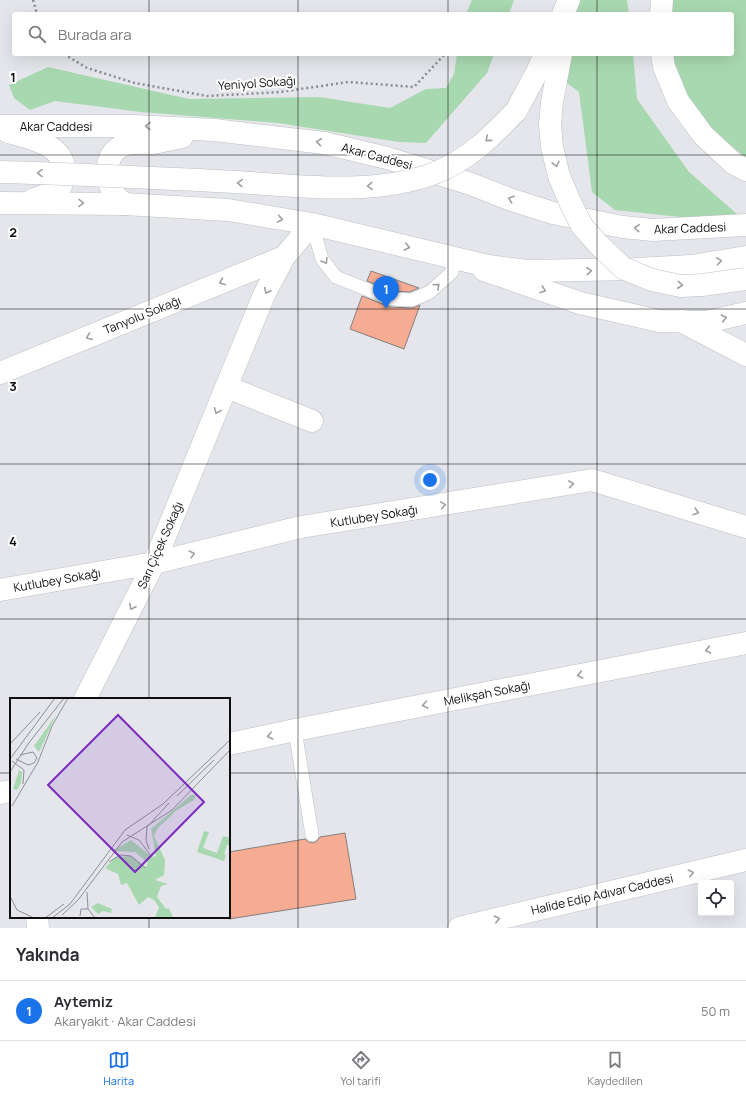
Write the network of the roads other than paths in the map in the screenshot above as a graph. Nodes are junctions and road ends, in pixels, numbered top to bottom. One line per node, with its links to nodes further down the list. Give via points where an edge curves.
1 (571, 0): 3 (main road); 4 (main road)
2 (662, 0): 5 (main road)
3 (564, 12)
4 (569, 12)
5 (661, 12)
6 (544, 56): 13 (main road, one-way to 13, bridge, via 516,111 492,136 466,157 435,173 406,181 375,186 325,187)
7 (561, 56): 22 (main road, one-way to 22, bridge, via 552,102 552,147 559,176 582,226 623,268 652,280 681,286)
8 (662, 56): 12 (main road, via 664,67 678,101 703,135 733,163)
9 (0, 126): 11 (main road, Akar Caddesi, one-way to 9, via 134,126)
10 (0, 130): 14 (main road, via 48,146 61,160 64,170 61,186 41,198)
11 (214, 130): 16 (main road, via 152,142 129,143 119,147 109,161 107,170 114,195); 18 (main road, Akar Caddesi, one-way to 11, via 660,230 623,227 553,213 387,158 324,143)
12 (746, 170)
13 (0, 172)
14 (25, 202): 15 (main road); 16 (main road, one-way to 16)
15 (0, 203)
16 (124, 204): 17 (main road, one-way to 17, via 228,210)
17 (312, 224): 19 (main road, Sarı Çiçek Sokağı); 21 (main road, one-way to 21); 21 (lane, one-way to 21, via 322,259 336,277 391,299 412,300 430,292 452,272)
18 (746, 225)
19 (284, 257): 26 (main road, Tanyolu Sokağı, one-way to 26); 27 (main road, Sarı Çiçek Sokağı, one-way to 27, via 264,295)
20 (746, 257): 21 (main road, one-way to 20, via 527,271 574,271 690,266)
21 (453, 258): 24 (main road, one-way to 24, via 580,303 659,320)
22 (746, 279)
23 (746, 314): 24 (main road, one-way to 23, via 706,322)
24 (681, 321): 25 (main road)
25 (746, 355)
26 (0, 373)
27 (227, 386): 28 (main road); 30 (main road, Sarı Çiçek Sokağı, one-way to 30)
28 (312, 421)
29 (746, 527): 30 (main road, Kutlubey Sokağı, one-way to 29, via 301,528 592,480)
30 (154, 563): 31 (main road, Kutlubey Sokağı); 33 (main road, Sarı Çiçek Sokağı, one-way to 33)
31 (0, 590)
32 (746, 643): 34 (main road, Melikşah Sokağı, one-way to 34)
33 (86, 698)
34 (295, 730): 35 (main road, Melikşah Sokağı, one-way to 35); 38 (lane)
35 (230, 744)
36 (10, 791): 37 (main road)
37 (0, 793)
38 (312, 835)
39 (746, 860): 42 (main road, Halide Edip Adıvar Caddesi, one-way to 39)
40 (36, 918): 41 (main road)
41 (38, 928)
42 (459, 928)

